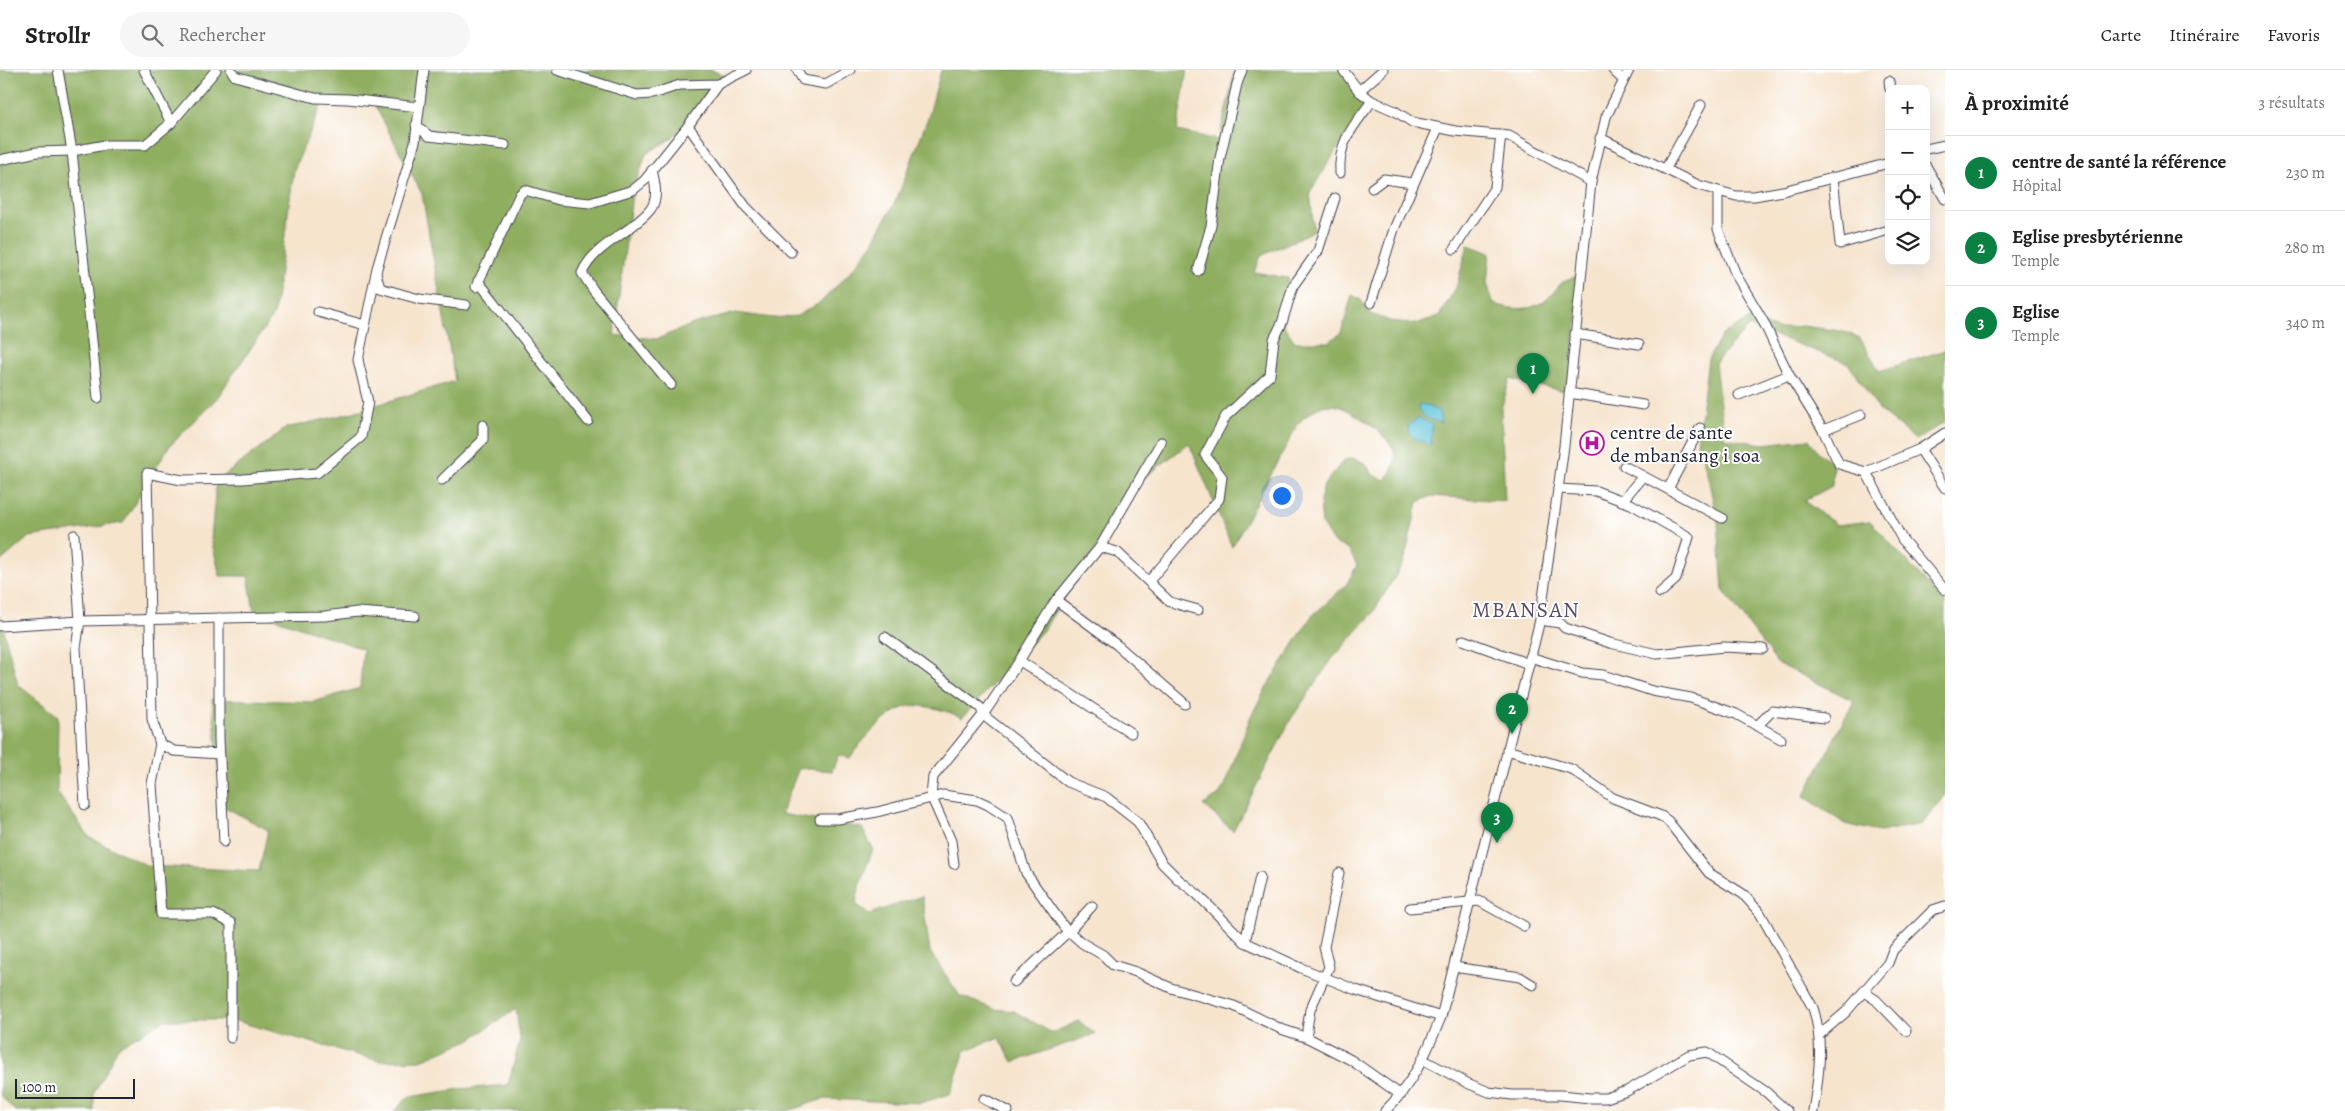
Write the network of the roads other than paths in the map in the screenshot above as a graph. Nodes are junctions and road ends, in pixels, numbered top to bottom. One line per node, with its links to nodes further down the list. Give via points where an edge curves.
1 (58, 70): 30 (street)
2 (144, 70): 21 (street)
3 (216, 70): 21 (street)
4 (232, 70): 20 (street, via 235,76 315,98)
5 (424, 70): 20 (street)
6 (557, 70): 16 (street, via 637,95 680,85)
7 (746, 70): 16 (street)
8 (797, 70): 9 (street, via 802,80 826,84)
9 (850, 70)
10 (1242, 70): 47 (street, via 1220,158 1211,226)
11 (1343, 70): 17 (street)
12 (1383, 70): 17 (street)
13 (1612, 70): 15 (street)
14 (1629, 70): 15 (street)
15 (1623, 80): 26 (street, via 1606,116)
16 (718, 84): 23 (street)
17 (1359, 91): 18 (street)
18 (1372, 101): 24 (street, via 1412,122); 35 (street, via 1342,148)
19 (1700, 105): 33 (street)
20 (418, 107): 22 (street)
21 (172, 122): 30 (street, via 145,145 105,145)
22 (416, 125): 27 (street, via 429,136); 48 (street, via 415,142)
23 (688, 126): 34 (street); 46 (street, via 746,207)
24 (1438, 128): 25 (street); 39 (street)
25 (1501, 135): 38 (street, via 1520,142); 45 (street, via 1494,187)
26 (1600, 138): 33 (street); 38 (street)
27 (505, 145)
28 (1945, 146): 29 (street)
29 (1930, 149)
30 (72, 151): 31 (street, via 37,152); 59 (street)
31 (0, 160)
32 (1885, 164): 37 (street)
33 (1666, 168): 41 (street)
34 (652, 170): 56 (street, via 656,187 651,209 588,260 582,273); 62 (street, via 633,190 590,203 559,200 525,190 520,194 477,284)
35 (1340, 173)
36 (1930, 173): 43 (street)
37 (1833, 177): 41 (street, via 1754,196); 44 (street, via 1840,244)
38 (1591, 182): 53 (street)
39 (1412, 183): 40 (street, via 1384,179); 49 (street)
40 (1372, 188)
41 (1718, 192): 55 (street, via 1718,229 1736,275)
42 (1335, 198): 80 (street, via 1318,251 1292,286 1274,339 1270,375 1226,416 1205,455 1222,477 1219,499)
43 (1945, 199)
44 (1885, 231)
45 (1454, 250)
46 (791, 252)
47 (1198, 271)
48 (376, 274): 50 (street, via 380,288 419,299); 52 (street)
49 (1371, 303)
50 (466, 305)
51 (318, 312): 52 (street)
52 (365, 325): 87 (street, via 358,360 368,402 361,437 317,473 208,480 182,480 148,473)
53 (1575, 334): 54 (street); 57 (street)
54 (1638, 344)
55 (1789, 375): 58 (street); 65 (street)
56 (671, 385)
57 (1569, 394): 60 (street); 74 (street)
58 (1739, 395)
59 (98, 398)
60 (1643, 405)
61 (1862, 415): 65 (street)
62 (588, 421)
63 (483, 425): 72 (street, via 483,440)
64 (1700, 428): 75 (street)
65 (1823, 430): 70 (street, via 1839,464)
66 (1945, 433): 68 (street)
67 (1161, 442): 79 (street)
68 (1920, 449): 70 (street); 73 (street)
69 (1624, 466): 71 (street)
70 (1866, 472): 81 (street, via 1902,539)
71 (1643, 476): 75 (street); 76 (street)
72 (442, 480)
73 (1945, 488)
74 (1558, 489): 76 (street, via 1596,491); 88 (street)
75 (1668, 489): 77 (street)
76 (1622, 501): 82 (street, via 1689,537 1676,579)
77 (1722, 518)
78 (74, 536): 89 (street)
79 (1100, 546): 80 (street, via 1117,552); 83 (street)
80 (1149, 581): 84 (street, via 1170,602)
81 (1945, 590)
82 (1660, 593)
83 (1056, 600): 94 (street); 96 (street, via 1117,645)
84 (1198, 610)
85 (414, 616): 86 (street, via 357,612 325,616)
86 (219, 618): 87 (street); 104 (street)
87 (149, 619): 89 (street); 102 (street, via 152,719)
88 (1540, 620): 93 (street, via 1560,623 1565,628 1610,643 1657,654 1724,647); 95 (street)
89 (80, 621): 90 (street); 106 (street, via 76,648)
90 (0, 626)
91 (884, 637): 97 (street, via 981,708)
92 (1463, 640): 95 (street)
93 (1763, 649)
94 (1020, 661): 97 (street); 100 (street)
95 (1530, 661): 99 (street, via 1603,675 1652,691 1691,698 1736,714); 103 (street)
96 (1185, 704)
97 (983, 715): 105 (street, via 933,777); 118 (street, via 1068,782 1106,797 1138,822 1162,863)
98 (1824, 718): 99 (street, via 1772,711)
99 (1756, 726): 101 (street)
100 (1131, 733)
101 (1781, 739)
102 (160, 744): 104 (street, via 174,751); 127 (street, via 152,784 161,914 213,914 231,923)
103 (1507, 750): 112 (street); 126 (street, via 1571,769 1613,798 1668,821 1709,873 1743,894 1760,913 1813,1008)
104 (219, 754): 108 (street)
105 (931, 796): 107 (street, via 904,807 838,819); 109 (street, via 950,841); 117 (street, via 977,800 1002,812 1008,818 1026,873)
106 (85, 805)
107 (820, 819)
108 (224, 842)
109 (954, 864)
110 (1339, 874): 120 (street, via 1324,947 1329,967)
111 (1260, 877): 118 (street)
112 (1470, 902): 115 (street); 116 (street, via 1479,901); 119 (street)
113 (1092, 906): 117 (street)
114 (1945, 906): 123 (street, via 1933,910 1893,950 1888,963)
115 (1410, 908)
116 (1524, 926)
117 (1069, 932): 121 (street); 128 (street, via 1113,965 1171,988 1234,1006)
118 (1245, 942): 120 (street)
119 (1454, 967): 122 (street, via 1520,977); 124 (street)
120 (1326, 976): 124 (street, via 1356,990); 128 (street, via 1310,1010)
121 (1014, 982)
122 (1533, 984)
123 (1864, 992): 125 (street); 126 (street)
124 (1441, 1017): 129 (street)
125 (1906, 1031)
126 (1820, 1034): 135 (street)
127 (230, 1038)
128 (1308, 1038): 130 (street, via 1351,1060)
129 (1424, 1060): 130 (street); 134 (street, via 1489,1092 1512,1096 1606,1098 1627,1091 1689,1055 1707,1052 1766,1092)
130 (1401, 1095): 133 (street)
131 (984, 1100): 132 (street)
132 (1008, 1111)
133 (1385, 1111)
134 (1787, 1111)
135 (1813, 1111)

